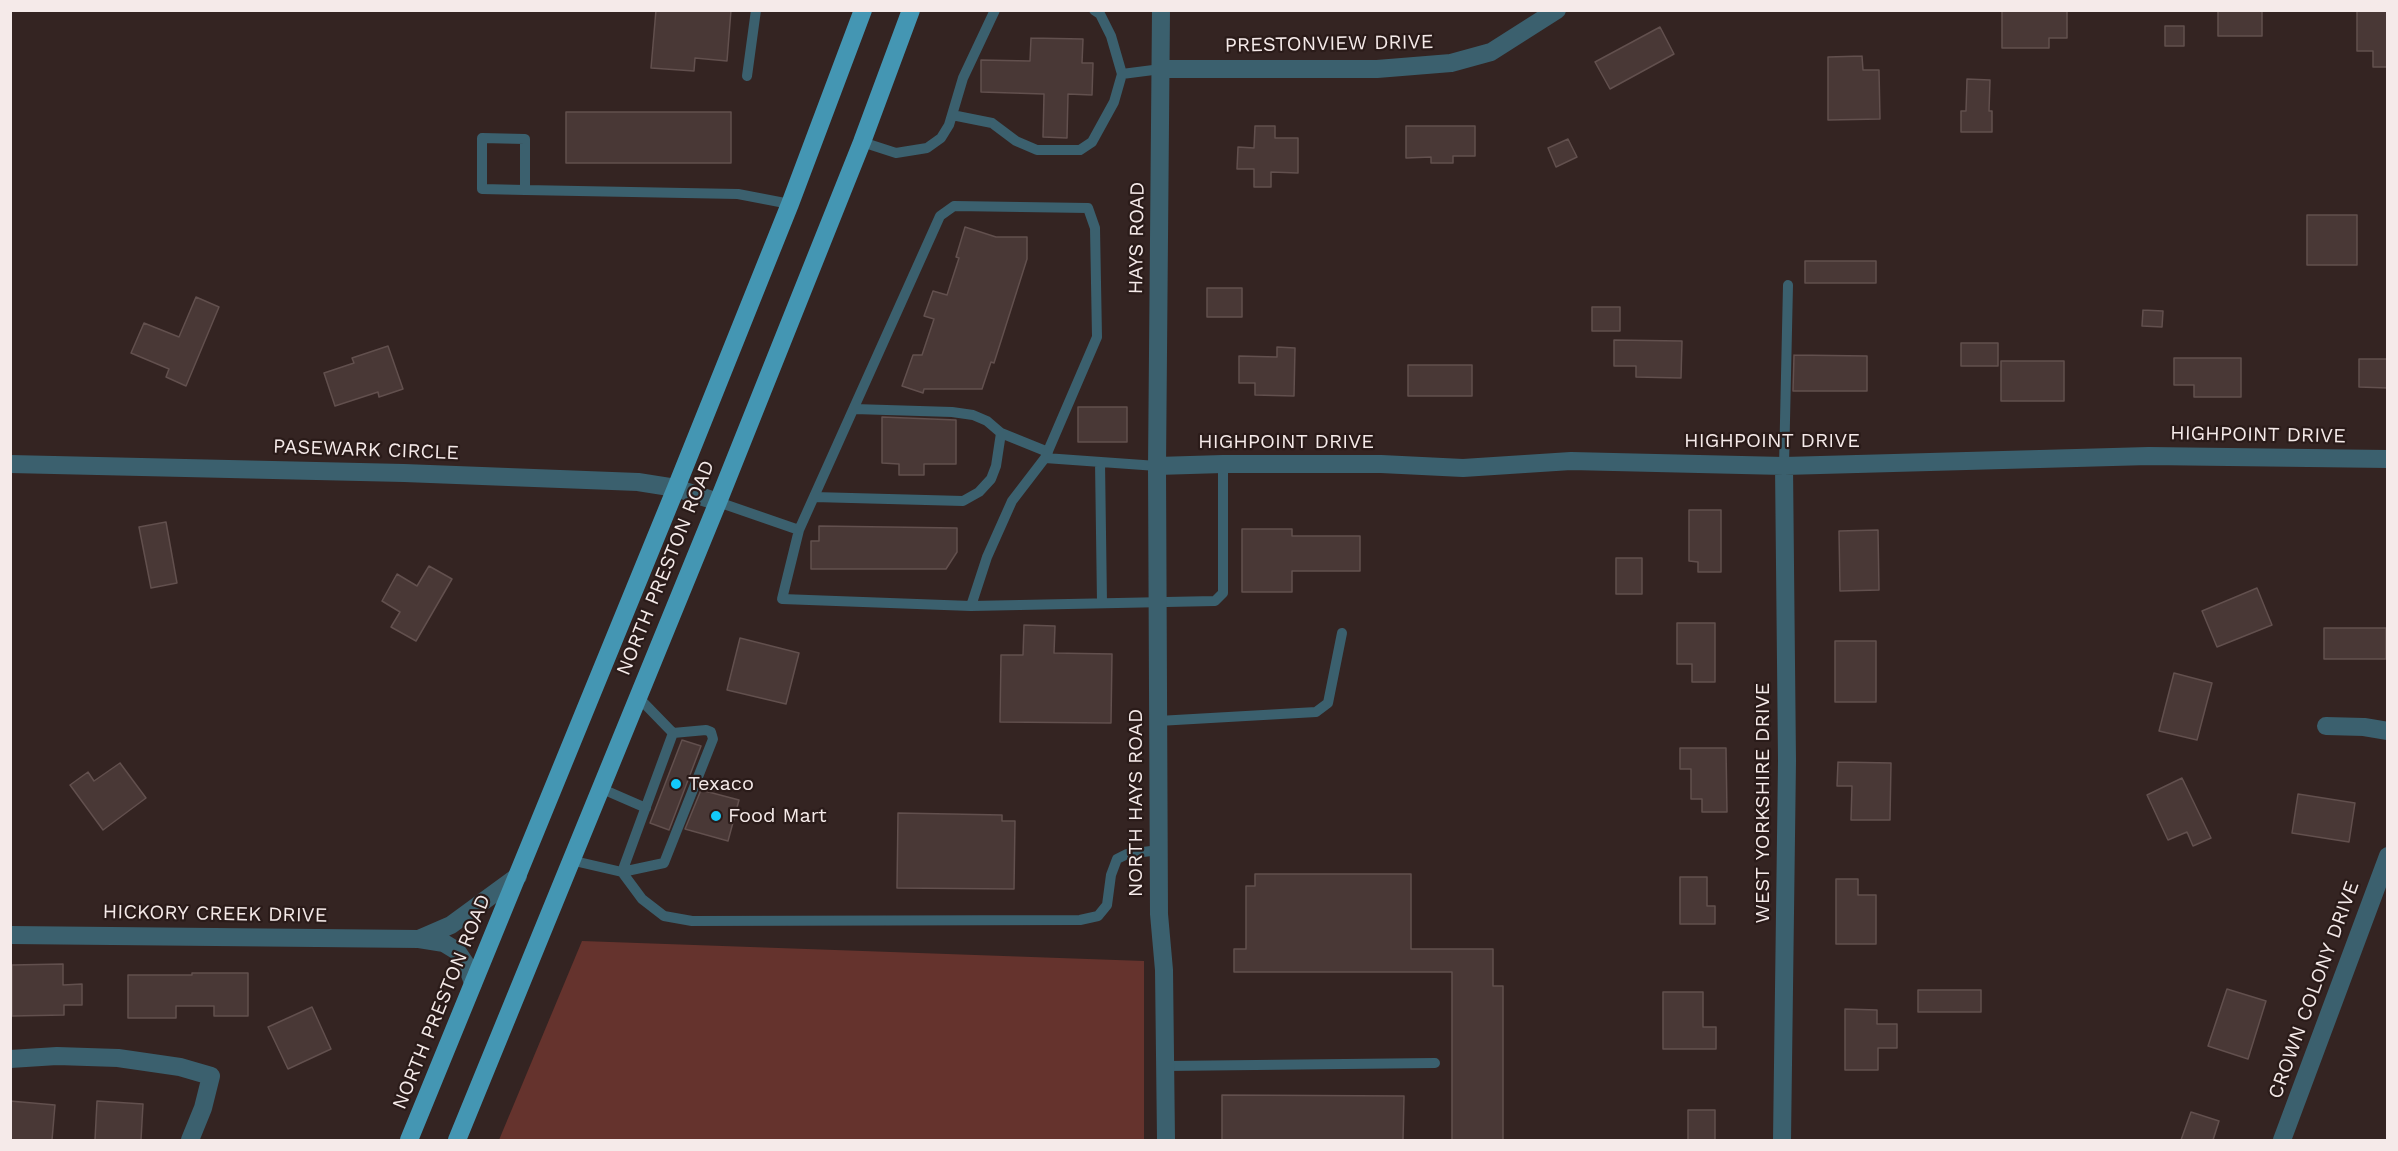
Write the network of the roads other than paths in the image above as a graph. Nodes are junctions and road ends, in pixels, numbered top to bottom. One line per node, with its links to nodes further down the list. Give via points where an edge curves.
1 (756, 10): 10 (lane)
2 (863, 10): 14 (main road, NORTH PRESTON ROAD)
3 (911, 10): 12 (main road, NORTH PRESTON ROAD)
4 (995, 10): 11 (lane, via 963,78)
5 (1094, 10): 9 (lane, via 1111,36)
6 (1161, 10): 8 (street, HAYS ROAD)
7 (1557, 10): 8 (street, PRESTONVIEW DRIVE, via 1491,52 1451,63 1377,69)
8 (1161, 69): 9 (lane); 23 (street, HAYS ROAD)
9 (1122, 74): 11 (lane, via 1114,102 1092,142 1080,150 1037,150 1016,141 992,123)
10 (747, 76)
11 (952, 115): 12 (lane, via 941,138 927,148 896,153)
12 (862, 142): 27 (main road, NORTH PRESTON ROAD)
13 (525, 190): 13 (lane, via 482,189 482,138 525,139); 14 (lane, via 738,194)
14 (790, 204): 25 (main road, NORTH PRESTON ROAD)
15 (1788, 285): 24 (lane)
16 (854, 409): 17 (lane, via 973,415); 18 (lane, via 940,216 954,206 1088,208 1095,228 1097,337); 26 (lane)
17 (1001, 433): 18 (lane); 26 (lane, via 991,479 963,501)
18 (1046, 455): 20 (lane); 31 (lane, via 1012,501)
19 (2388, 459): 24 (street, HIGHPOINT DRIVE, via 2149,456)
20 (1101, 462): 23 (lane); 30 (lane)
21 (10, 464): 25 (street, PASEWARK CIRCLE, via 404,473 638,482)
22 (1223, 464): 23 (street, HIGHPOINT DRIVE); 24 (street, HIGHPOINT DRIVE, via 1463,468 1571,461); 29 (lane, via 1223,593 1215,601)
23 (1157, 466): 29 (street, NORTH HAYS ROAD)
24 (1784, 466): 55 (street, WEST YORKSHIRE DRIVE)
25 (676, 488): 27 (street, PASEWARK CIRCLE); 44 (main road, NORTH PRESTON ROAD)
26 (814, 497): 28 (lane)
27 (718, 502): 28 (lane); 33 (main road, NORTH PRESTON ROAD)
28 (799, 530): 31 (lane, via 782,599)
29 (1158, 602): 30 (lane); 34 (street, NORTH HAYS ROAD)
30 (1102, 603): 31 (lane)
31 (971, 606)
32 (1342, 633): 34 (lane, via 1328,703 1316,712)
33 (638, 697): 37 (lane); 38 (main road, NORTH PRESTON ROAD)
34 (1158, 721): 40 (street, NORTH HAYS ROAD)
35 (2326, 726): 36 (street)
36 (2388, 732)
37 (674, 733): 39 (lane); 43 (lane, via 706,730 713,739 664,863)
38 (600, 788): 39 (lane); 42 (main road, NORTH PRESTON ROAD)
39 (646, 808): 43 (lane)
40 (1159, 850): 43 (lane, via 1118,859 1111,875 1107,905 1098,916 1080,921 692,921 664,916 642,899); 50 (street, NORTH HAYS ROAD)
41 (2388, 856): 56 (street, CROWN COLONY DRIVE)
42 (570, 860): 43 (lane); 53 (main road, NORTH PRESTON ROAD)
43 (622, 872)
44 (518, 876): 46 (street, HICKORY CREEK DRIVE, via 451,925); 47 (main road, NORTH PRESTON ROAD)
45 (10, 935): 46 (street, HICKORY CREEK DRIVE)
46 (419, 939): 47 (street, HICKORY CREEK DRIVE, via 444,943 457,951)
47 (473, 982): 52 (main road, NORTH PRESTON ROAD)
48 (10, 1059): 51 (street, via 118,1058 211,1076)
49 (1435, 1063): 50 (lane)
50 (1165, 1066): 54 (street, NORTH HAYS ROAD)
51 (190, 1140)
52 (409, 1140)
53 (457, 1140)
54 (1166, 1140)
55 (1782, 1140)
56 (2282, 1140)

